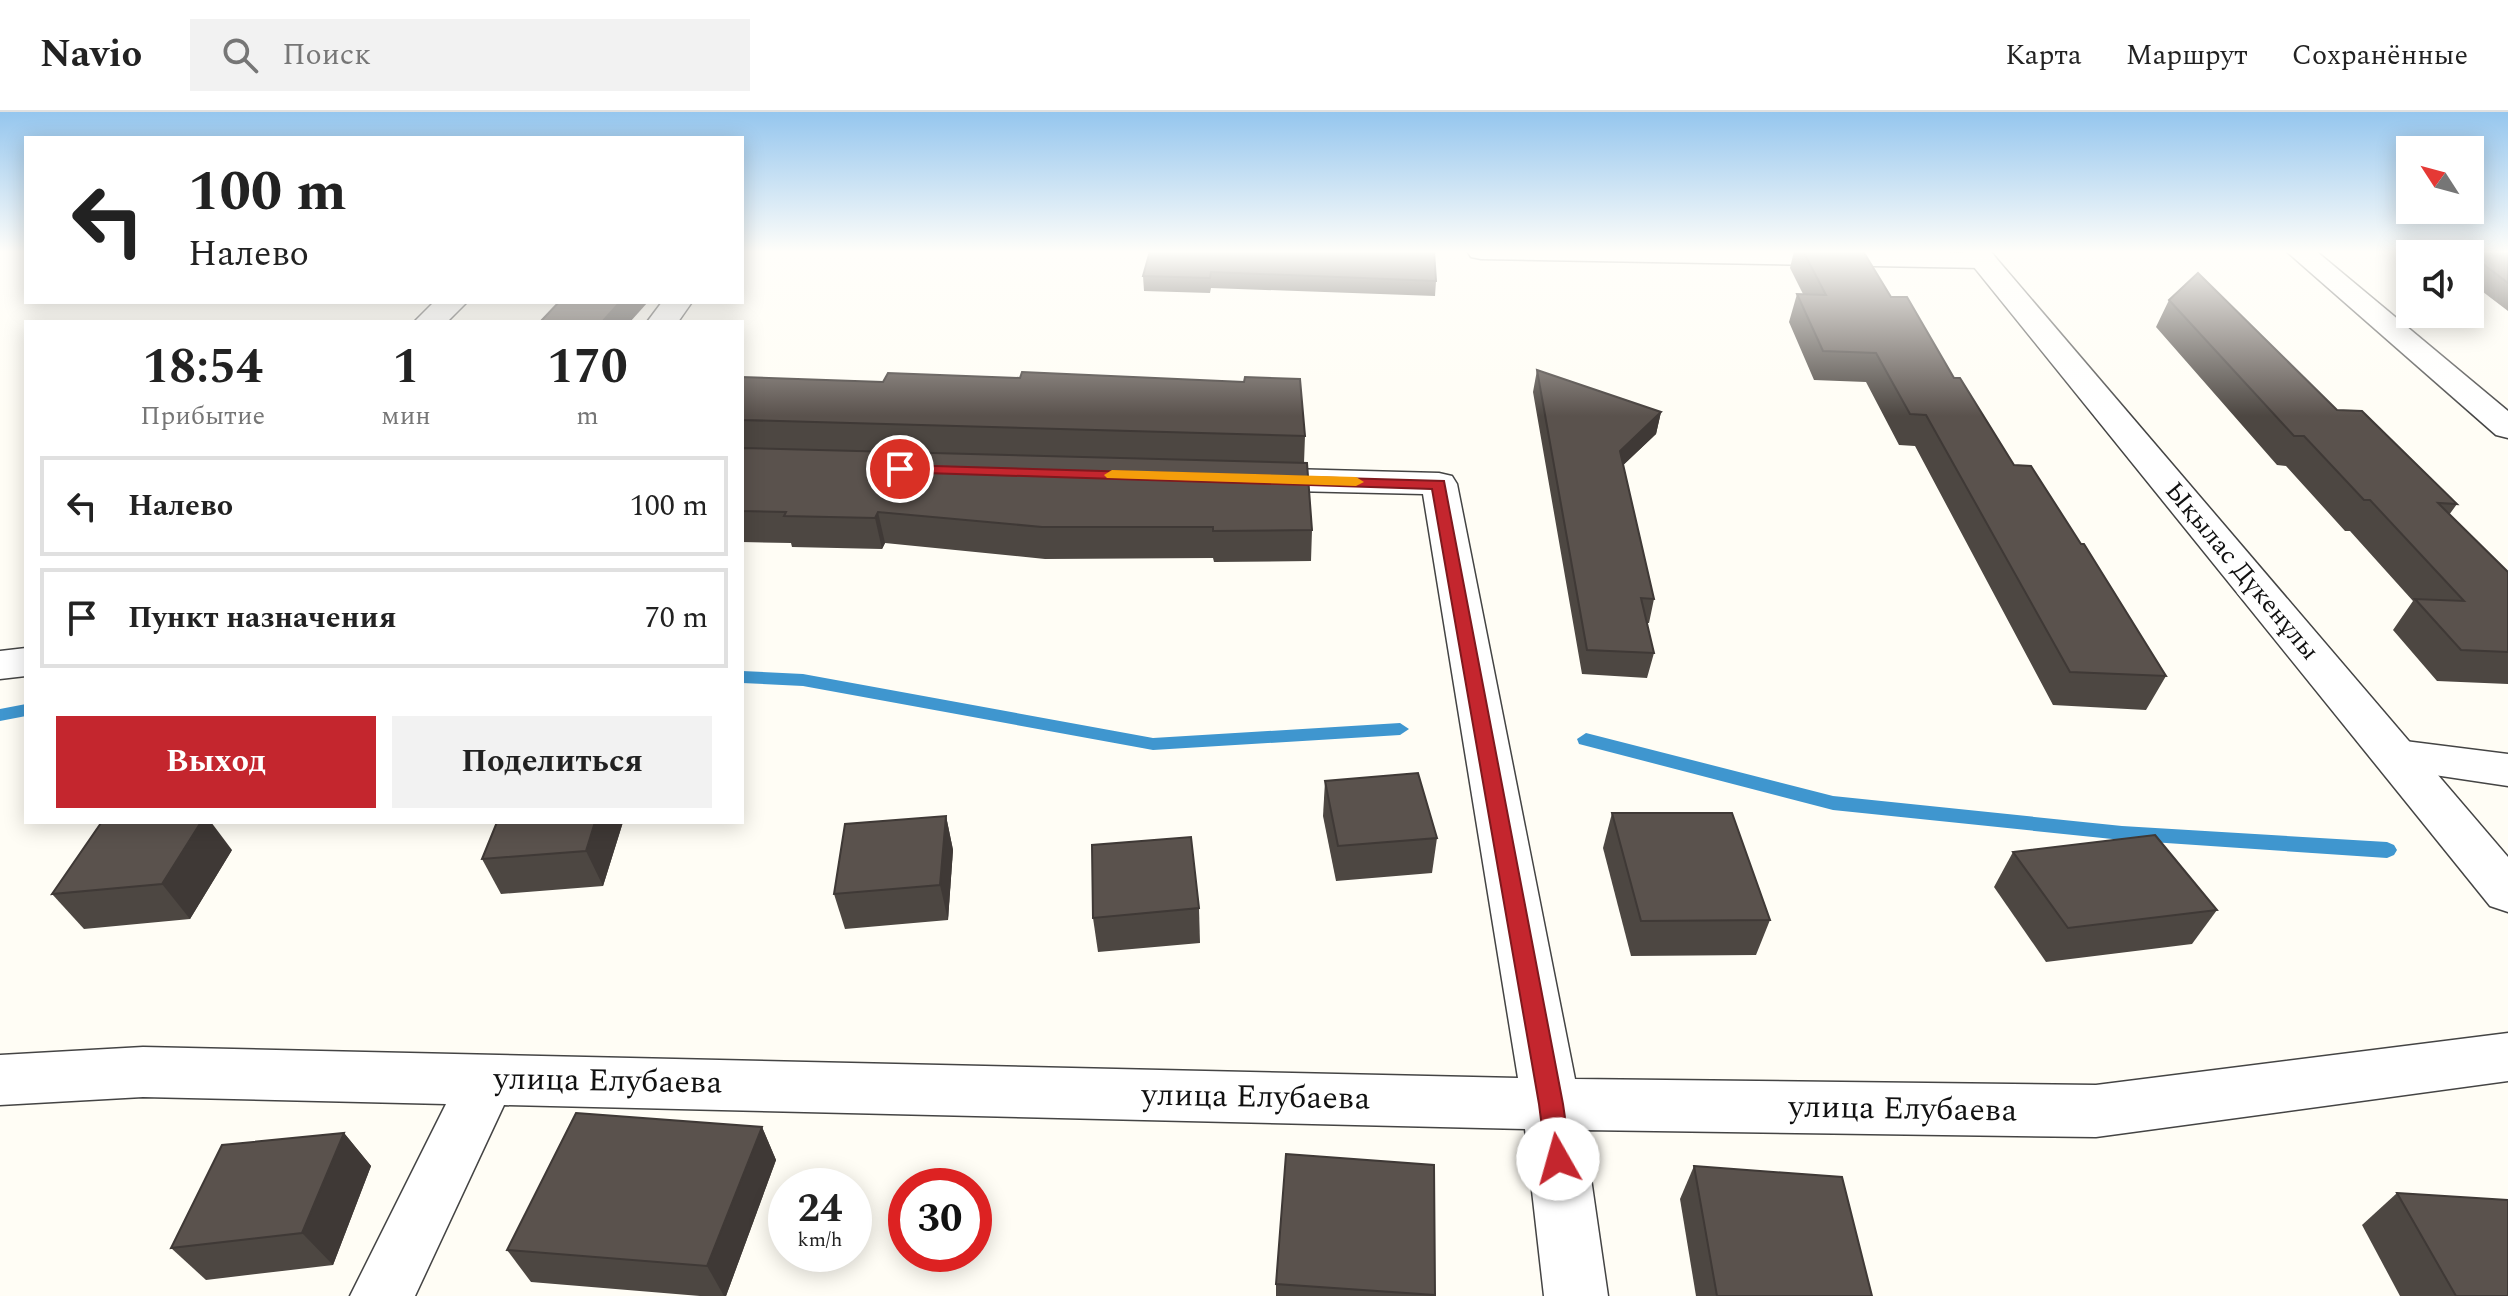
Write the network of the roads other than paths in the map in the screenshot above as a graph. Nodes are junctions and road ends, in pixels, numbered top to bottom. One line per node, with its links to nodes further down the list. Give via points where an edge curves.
1 (447, 306): 4 (street)
2 (2022, 306): 9 (street, Ықылас Дүкенұлы)
3 (2365, 306): 5 (street)
4 (431, 320)
5 (2508, 428)
6 (1217, 478): 15 (street, via 1439,484)
7 (24, 662): 8 (street)
8 (0, 665)
9 (2397, 756): 10 (street); 11 (street, Ықылас Дүкенұлы)
10 (2508, 770)
11 (2508, 892)
12 (2508, 1057): 15 (street, улица Елубаева, via 2096,1111)
13 (488, 1078): 14 (street, улица Елубаева, via 143,1072); 15 (street, улица Елубаева); 16 (street)
14 (0, 1080)
15 (1551, 1104): 17 (street)
16 (382, 1296)
17 (1576, 1296)

